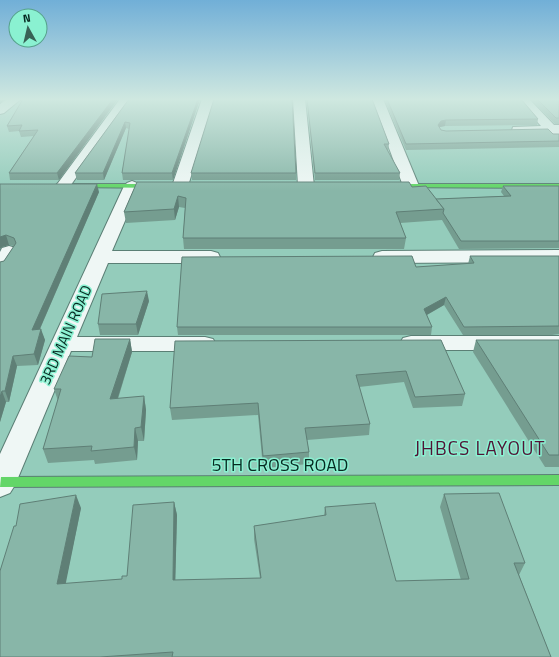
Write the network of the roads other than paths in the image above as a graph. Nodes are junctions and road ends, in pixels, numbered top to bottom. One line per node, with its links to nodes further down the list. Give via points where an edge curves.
1 (102, 130): 7 (street)
2 (200, 130): 9 (street)
3 (301, 130): 10 (street)
4 (389, 130): 12 (street)
5 (505, 130): 6 (street)
6 (522, 130)
7 (59, 186): 8 (street)
8 (132, 186): 9 (street); 16 (street, 3RD MAIN ROAD)
9 (184, 186)
10 (306, 186)
11 (374, 186): 12 (street)
12 (411, 186): 13 (street)
13 (559, 186)
14 (0, 252): 19 (street, via 9,252)
15 (559, 256): 18 (street)
16 (100, 257): 17 (street); 22 (street, 3RD MAIN ROAD)
17 (227, 257)
18 (361, 257)
19 (0, 266)
20 (393, 343): 21 (street)
21 (559, 343)
22 (62, 344): 23 (street); 25 (street, 3RD MAIN ROAD)
23 (228, 344)
24 (559, 480): 25 (street, 5TH CROSS ROAD)
25 (1, 484)

